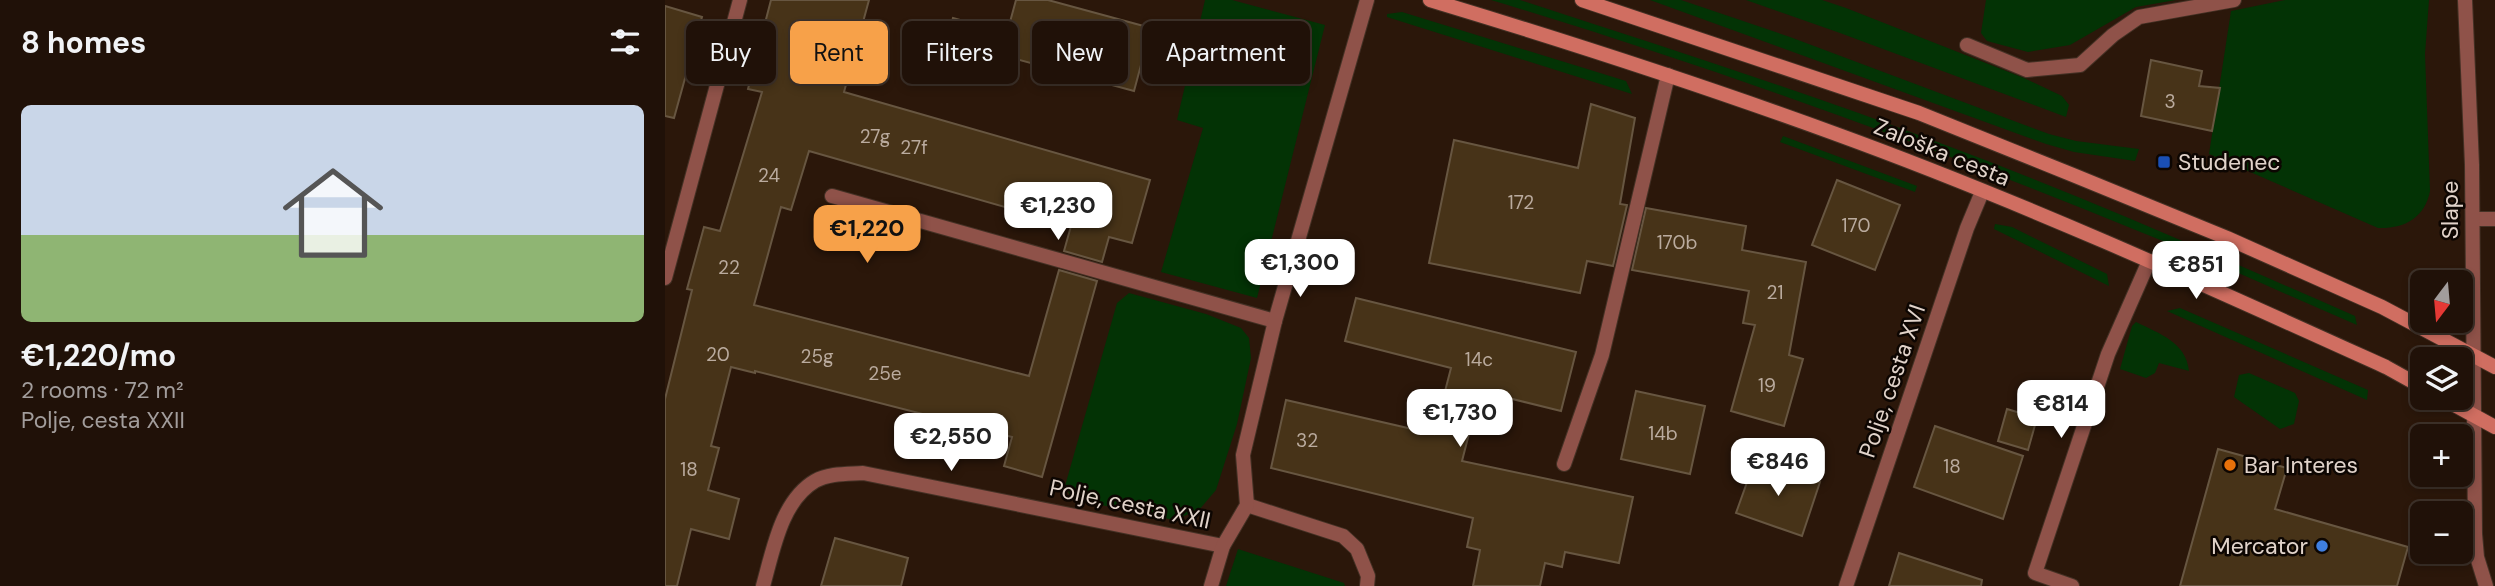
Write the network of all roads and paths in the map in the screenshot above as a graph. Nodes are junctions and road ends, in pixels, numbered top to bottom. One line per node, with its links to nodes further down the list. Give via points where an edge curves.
1 (740, 0): 14 (street)
2 (1367, 0): 15 (street, Polje, cesta XXII)
3 (1430, 0): 8 (main road, Zaloška cesta)
4 (1582, 0): 16 (main road, Zaloška cesta, via 1957,129 2227,238 2382,307)
5 (2234, 0): 7 (street, via 2139,18 2080,65 2027,70)
6 (2465, 0): 11 (street, Slape)
7 (1967, 45)
8 (1668, 75): 9 (main road, Zaloška cesta); 24 (street, via 1602,355)
9 (1982, 192): 13 (main road, Zaloška cesta); 30 (street, Polje, cesta XVI)
10 (832, 197): 15 (street)
11 (2473, 219): 12 (street); 17 (street, Slape)
12 (2495, 219)
13 (2149, 261): 20 (main road, Zaloška cesta); 31 (street, via 2108,354 2035,573)
14 (665, 278)
15 (1275, 321): 25 (street, Polje, cesta XXII, via 1243,456)
16 (2458, 347)
17 (2473, 347)
18 (2473, 355): 19 (main road, Zaloška cesta); 22 (street, Slape)
19 (2495, 366)
20 (2410, 381)
21 (2463, 410): 22 (main road)
22 (2474, 416): 23 (main road); 32 (street, Slape, via 2475,534)
23 (2495, 427)
24 (1564, 464)
25 (1247, 505): 26 (street, Polje, cesta XXII); 29 (street, via 1343,536 1357,548 1368,576)
26 (1223, 546): 27 (street, Polje, cesta XXII, via 863,472 815,481 795,500 780,527); 28 (street, Polje, cesta XXII)
27 (763, 586)
28 (1211, 586)
29 (1367, 586)
30 (1846, 586)
31 (2072, 586)
32 (2486, 586)

